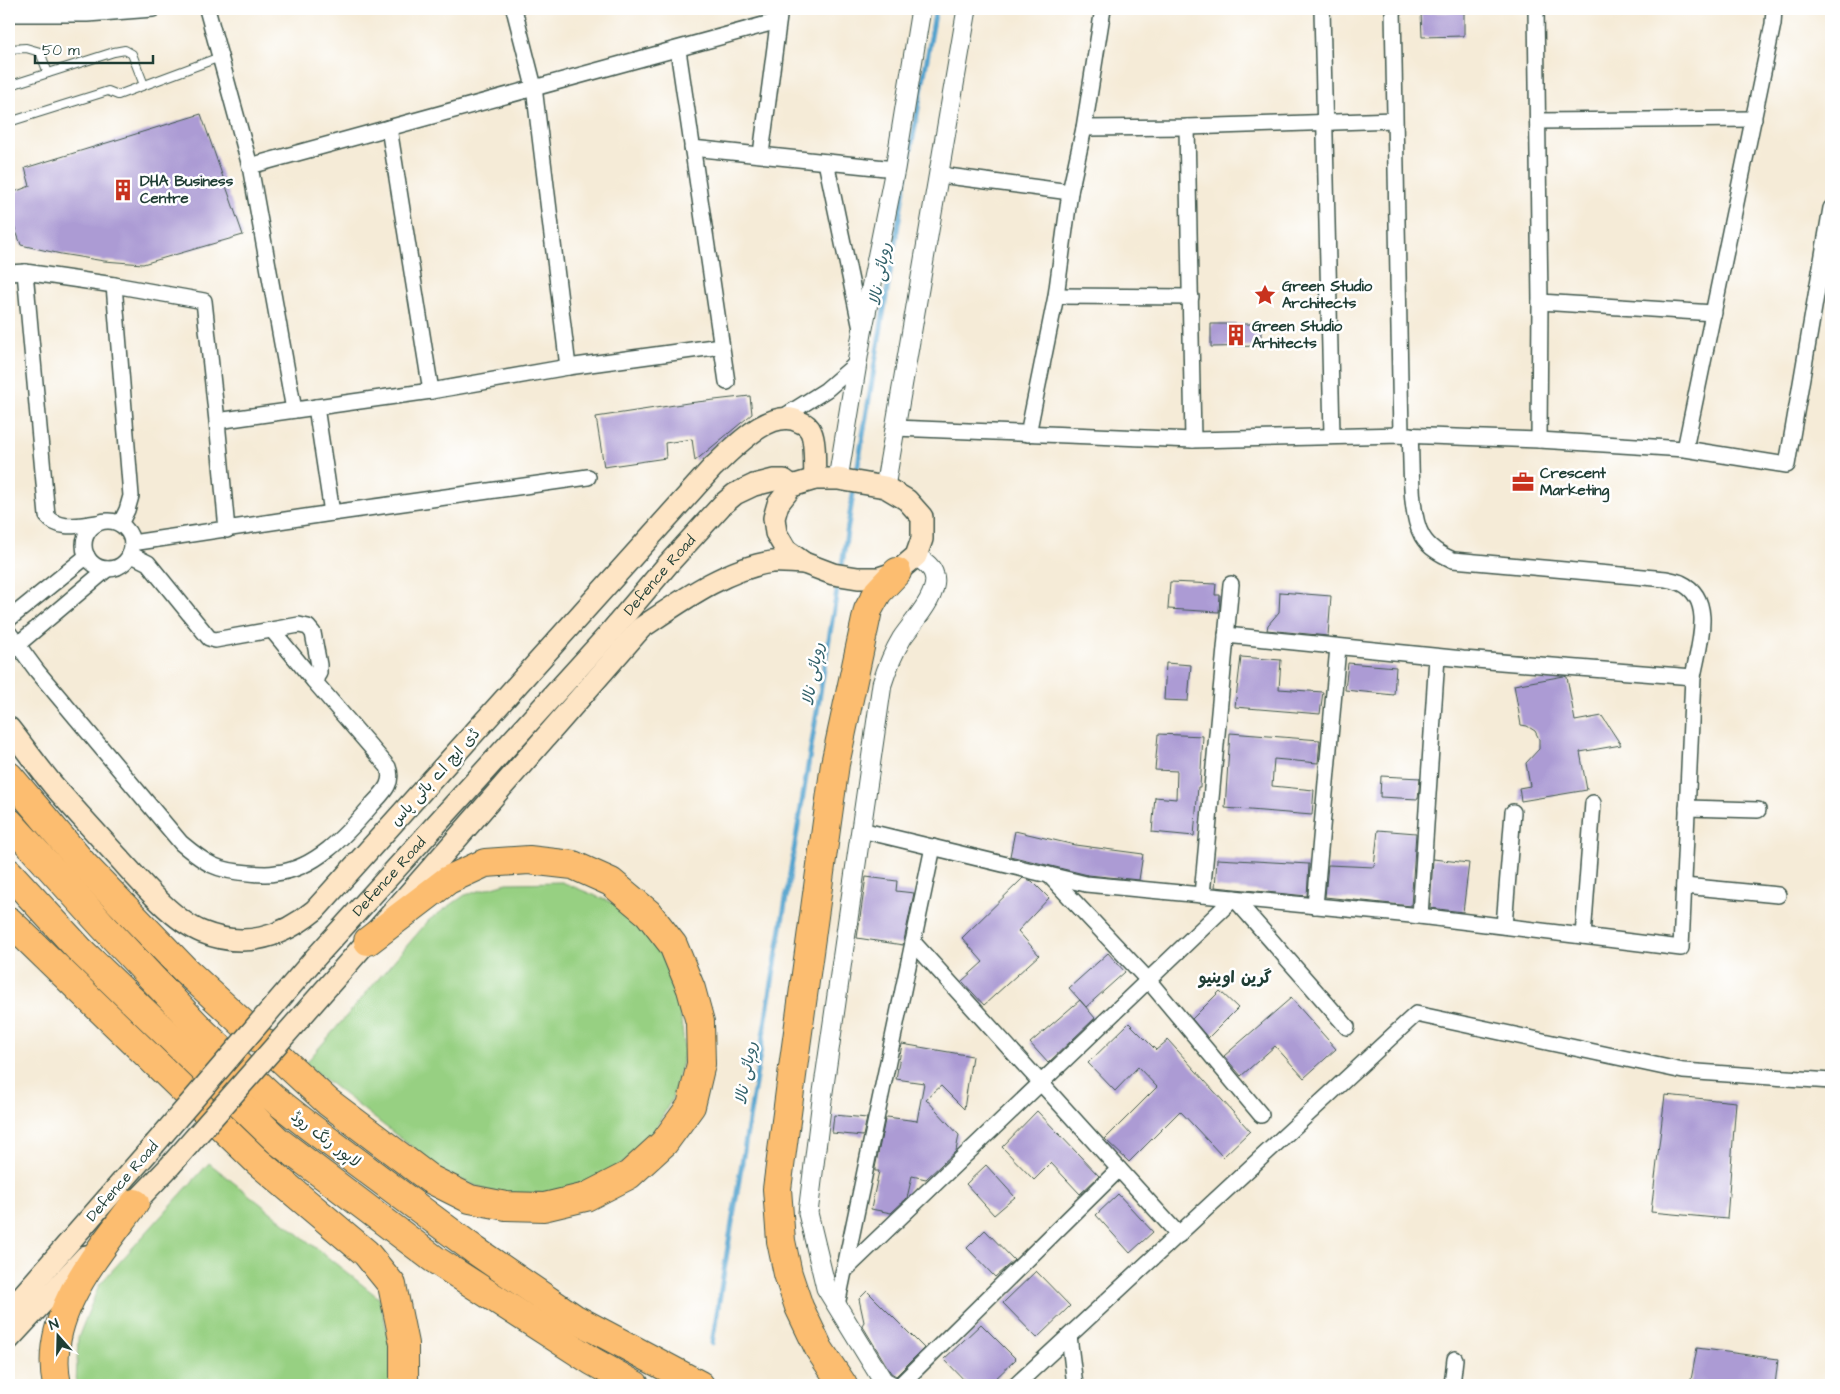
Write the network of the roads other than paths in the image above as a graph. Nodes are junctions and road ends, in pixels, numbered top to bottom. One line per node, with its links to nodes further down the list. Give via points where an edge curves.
1 (153, 9): 11 (street, via 87,14)
2 (206, 9): 16 (street)
3 (514, 9): 20 (street)
4 (921, 9): 33 (street)
5 (967, 9): 34 (street)
6 (1103, 9): 28 (street)
7 (1322, 9): 23 (street)
8 (1393, 9): 22 (street)
9 (1536, 9): 24 (street)
10 (1774, 9): 21 (street)
11 (31, 12): 12 (street)
12 (9, 14)
13 (779, 15): 15 (street); 30 (street)
14 (9, 49): 17 (lane, via 26,48 40,52)
15 (678, 50): 20 (street); 29 (street)
16 (220, 57): 19 (lane); 32 (street)
17 (48, 73): 18 (lane, via 11,85); 19 (lane, via 125,50 132,54)
18 (9, 77)
19 (144, 85): 25 (lane, via 118,95 108,90)
20 (534, 87): 27 (street); 47 (street)
21 (1754, 119): 24 (street); 43 (street)
22 (1394, 120): 23 (street); 56 (street)
23 (1324, 121): 26 (street); 57 (street)
24 (1538, 121): 42 (street)
25 (9, 122)
26 (1188, 127): 28 (street); 41 (street)
27 (388, 128): 32 (street); 49 (street)
28 (1084, 128): 35 (street)
29 (692, 148): 30 (street); 45 (street)
30 (761, 154): 31 (street)
31 (826, 162): 33 (street); 44 (street)
32 (250, 166): 51 (street)
33 (894, 170): 44 (street)
34 (940, 175): 35 (street); 54 (street)
35 (1070, 192): 40 (street)
36 (1831, 208): 60 (street, via 1787,465)
37 (25, 272): 38 (street); 39 (street); 67 (street, via 47,516 52,523 63,526)
38 (9, 273)
39 (114, 285): 53 (street, via 204,301); 68 (street, via 131,496)
40 (1056, 296): 41 (street); 55 (street)
41 (1191, 297): 58 (street)
42 (1540, 302): 43 (street); 59 (street)
43 (1714, 313): 60 (street)
44 (862, 333): 46 (street)
45 (721, 346): 47 (street); 48 (street)
46 (856, 364): 52 (street, via 826,390); 63 (street)
47 (568, 366): 49 (street)
48 (727, 382)
49 (431, 391): 50 (street)
50 (316, 407): 51 (street); 66 (street)
51 (294, 410): 53 (street)
52 (784, 417): 62 (main road, via 807,425 812,434); 84 (main road, ڈی ایچ اے بائی پاس, via 750,434 713,467 315,910 280,933 240,940 201,932 186,924 127,867 52,784)
53 (218, 421): 69 (street)
54 (895, 428): 55 (street); 65 (street)
55 (1028, 434): 58 (street)
56 (1406, 435): 57 (street); 59 (street); 82 (street, via 1417,524 1422,537 1439,554 1452,560 1681,582 1692,591 1703,613)
57 (1332, 436): 58 (street)
58 (1192, 440)
59 (1539, 440): 60 (street)
60 (1685, 449)
61 (588, 477): 66 (street)
62 (815, 478): 63 (main road); 64 (main road)
63 (838, 479): 65 (main road)
64 (792, 486): 72 (main road, via 778,504 774,518 776,533 786,550); 116 (main road, Defence Road, bridge, via 784,480 754,485 722,505 315,958)
65 (885, 487): 73 (main road, via 907,500 922,517 922,539)
66 (332, 513): 69 (street)
67 (97, 523): 68 (street); 71 (street, via 88,532 84,544)
68 (120, 524): 70 (street, via 128,532)
69 (227, 530): 70 (street)
70 (131, 548): 74 (street, via 125,562); 77 (street, via 148,563 209,638 215,640)
71 (86, 556): 74 (street, via 92,563); 76 (street)
72 (804, 563): 73 (main road, via 833,574 858,578 879,578); 104 (main road, Defence Road, via 773,562 744,570 700,589 641,628)
73 (906, 564): 91 (street, via 930,567 935,584 930,598 902,638 882,684); 124 (highway, via 878,592 868,610 835,764 777,1189 781,1241 788,1274 819,1349)
74 (107, 569): 79 (street)
75 (1231, 584): 78 (street)
76 (9, 619)
77 (272, 630): 83 (street); 83 (street, via 299,625 308,627 313,633 319,665 319,674)
78 (1226, 635): 80 (street); 96 (street)
79 (13, 639): 83 (street, via 181,843 212,866 228,872 276,874 310,861 330,848 355,824 390,781 388,766)
80 (1338, 647): 81 (street); 99 (street)
81 (1437, 657): 82 (street); 100 (street)
82 (1693, 676): 87 (street)
83 (314, 681)
84 (9, 728)
85 (9, 776): 104 (highway, via 84,865 185,970 328,1102 430,1179 470,1199 506,1206 544,1207 586,1197 629,1175 664,1143 691,1106 701,1064 700,1022 691,990 673,944 648,913 611,882 573,865 529,860 485,863 448,880)
86 (1593, 803): 103 (street)
87 (1687, 808): 88 (street); 95 (street)
88 (1758, 810)
89 (1513, 812): 102 (street)
90 (9, 822): 123 (highway, لاہور رنگ روڈ, via 203,1032 272,1097 476,1251 574,1318)
91 (861, 830): 92 (street); 115 (street, via 808,1213 826,1288)
92 (933, 847): 94 (street); 105 (street)
93 (9, 873): 122 (highway, لاہور رنگ روڈ, via 79,949 278,1141 434,1259 592,1361)
94 (1049, 875): 96 (street, via 1086,884); 106 (street)
95 (1684, 886): 97 (street); 103 (street, via 1681,948)
96 (1202, 895): 98 (street)
97 (1778, 896)
98 (1234, 898): 99 (street); 106 (street); 107 (street)
99 (1315, 906): 100 (street)
100 (1420, 916): 102 (street)
101 (9, 921): 121 (highway, via 258,1162 366,1253 392,1285 404,1344)
102 (1504, 926): 103 (street)
103 (1583, 936)
104 (368, 942): 112 (main road, Defence Road, bridge)
105 (913, 942): 109 (street); 114 (street)
106 (1148, 980): 109 (street); 110 (street)
107 (1346, 1027)
108 (1831, 1082): 113 (street, via 1683,1071 1416,1014)
109 (1041, 1083): 111 (street); 114 (street)
110 (1261, 1115)
111 (1119, 1169): 113 (street); 126 (street)
112 (135, 1203): 118 (main road, Defence Road); 120 (highway, via 75,1290 57,1330 54,1375)
113 (1179, 1235): 117 (street)
114 (844, 1272): 115 (street)
115 (837, 1305): 125 (street, via 883,1381)
116 (9, 1311)
117 (1069, 1336): 127 (street); 128 (street)
118 (9, 1340)
119 (1456, 1359): 129 (street)
120 (57, 1385)
121 (404, 1385)
122 (635, 1385)
123 (700, 1385)
124 (843, 1385)
125 (890, 1385)
126 (900, 1385)
127 (1016, 1385)
128 (1075, 1385)
129 (1452, 1385)

